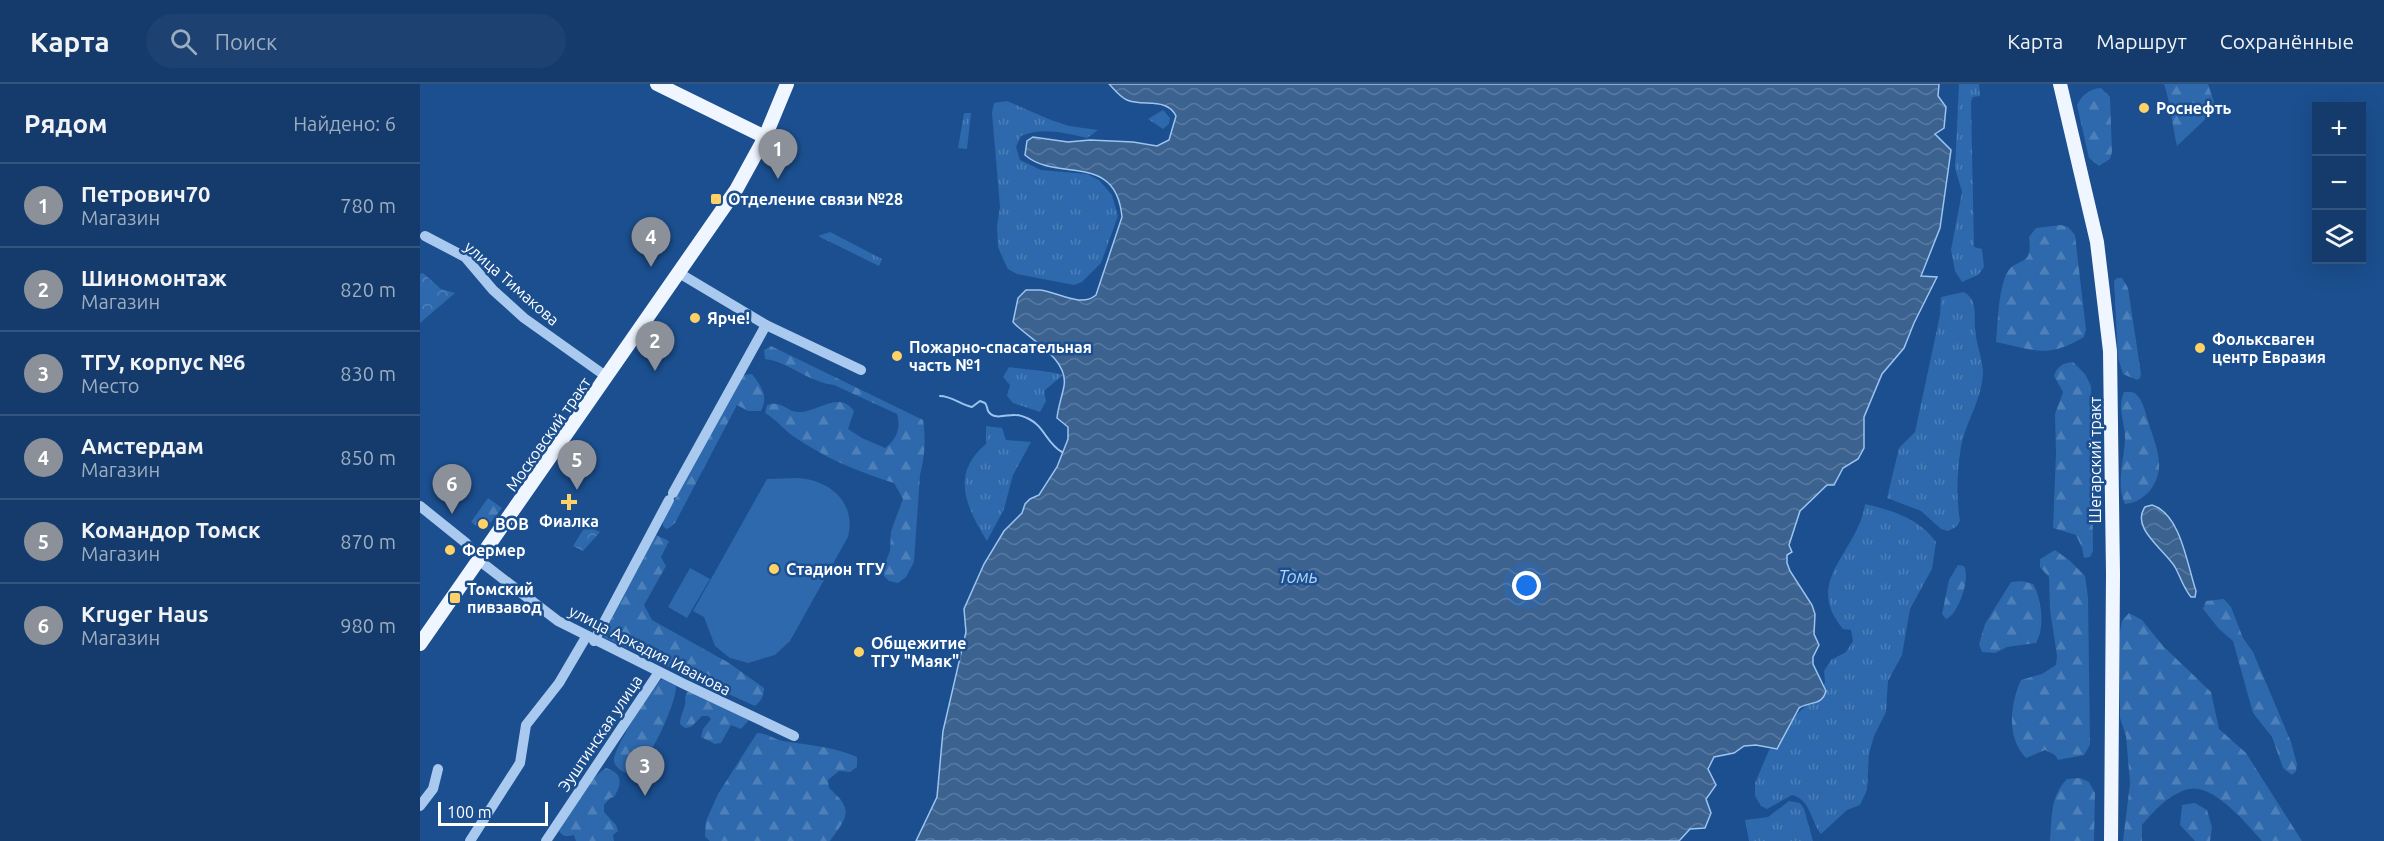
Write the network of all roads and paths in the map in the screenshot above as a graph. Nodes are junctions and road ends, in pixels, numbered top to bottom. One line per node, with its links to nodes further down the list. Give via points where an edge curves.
1 (657, 84): 4 (main road)
2 (787, 84): 4 (main road, Московский тракт)
3 (2060, 84): 20 (main road, Шегарский тракт, via 2097,242 2110,351)
4 (765, 137): 6 (main road, Московский тракт, via 742,181)
5 (424, 236): 9 (street, улица Тимакова, via 465,257 524,318)
6 (679, 273): 7 (street); 9 (main road, Московский тракт)
7 (766, 325): 8 (street); 12 (street)
8 (861, 370)
9 (607, 377): 11 (main road, Московский тракт)
10 (420, 506): 11 (street, улица Аркадия Иванова)
11 (480, 559): 12 (street, улица Аркадия Иванова, via 558,621); 13 (main road, Московский тракт)
12 (590, 639): 14 (street, улица Аркадия Иванова); 18 (street, via 526,725 520,763)
13 (420, 644)
14 (659, 672): 15 (street, улица Аркадия Иванова); 19 (street, Эуштинская улица)
15 (794, 736)
16 (438, 769): 17 (street, via 433,789)
17 (420, 806)
18 (470, 841)
19 (546, 841)
20 (2111, 841)

